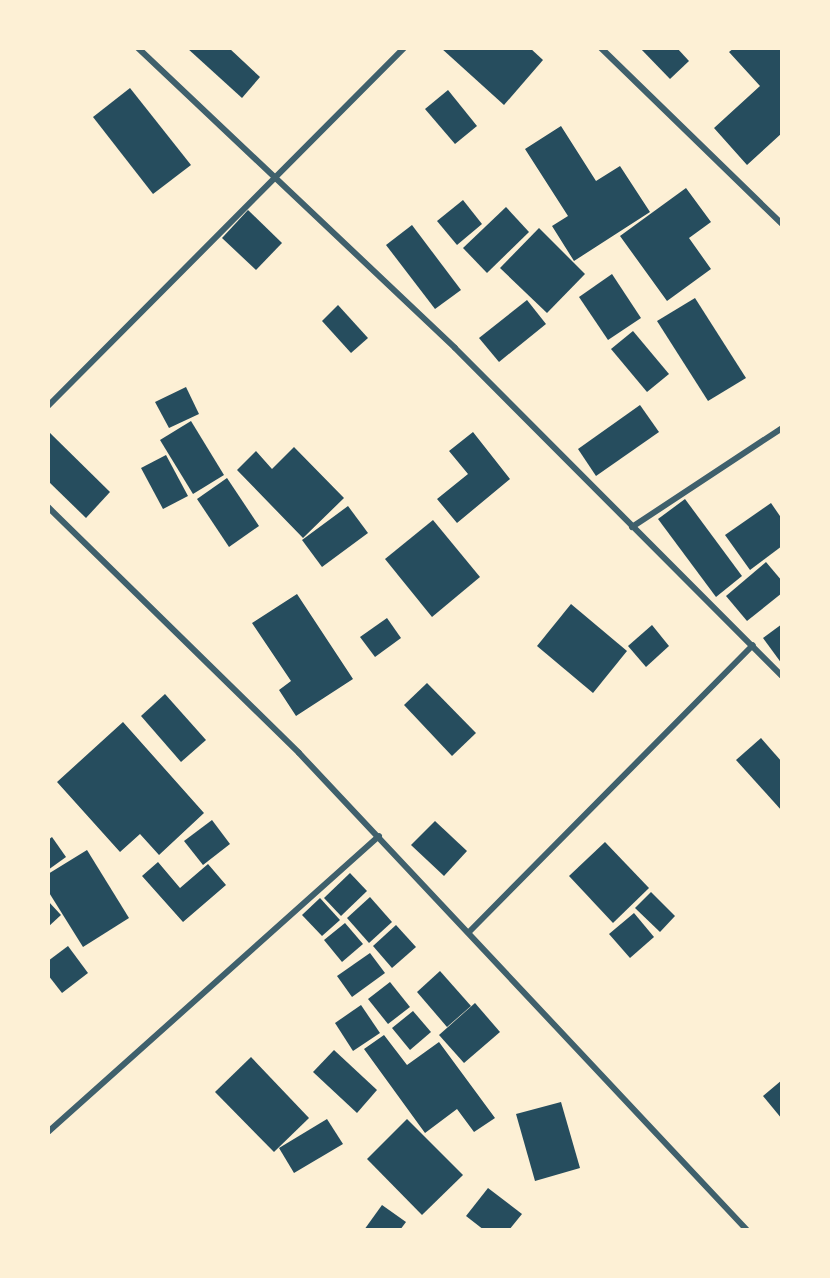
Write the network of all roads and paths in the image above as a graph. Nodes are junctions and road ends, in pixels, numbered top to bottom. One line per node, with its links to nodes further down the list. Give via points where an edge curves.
1 (138, 48): 4 (street)
2 (404, 48): 4 (street)
3 (601, 48): 5 (street)
4 (276, 182): 6 (street); 9 (street, via 455,348)
5 (782, 224)
6 (48, 406)
7 (782, 428): 9 (street)
8 (48, 507): 12 (street)
9 (632, 527): 10 (street)
10 (753, 645): 11 (street); 13 (street)
11 (782, 676)
12 (379, 836): 13 (street); 14 (street)
13 (470, 931): 15 (street)
14 (48, 1132)
15 (747, 1230)

